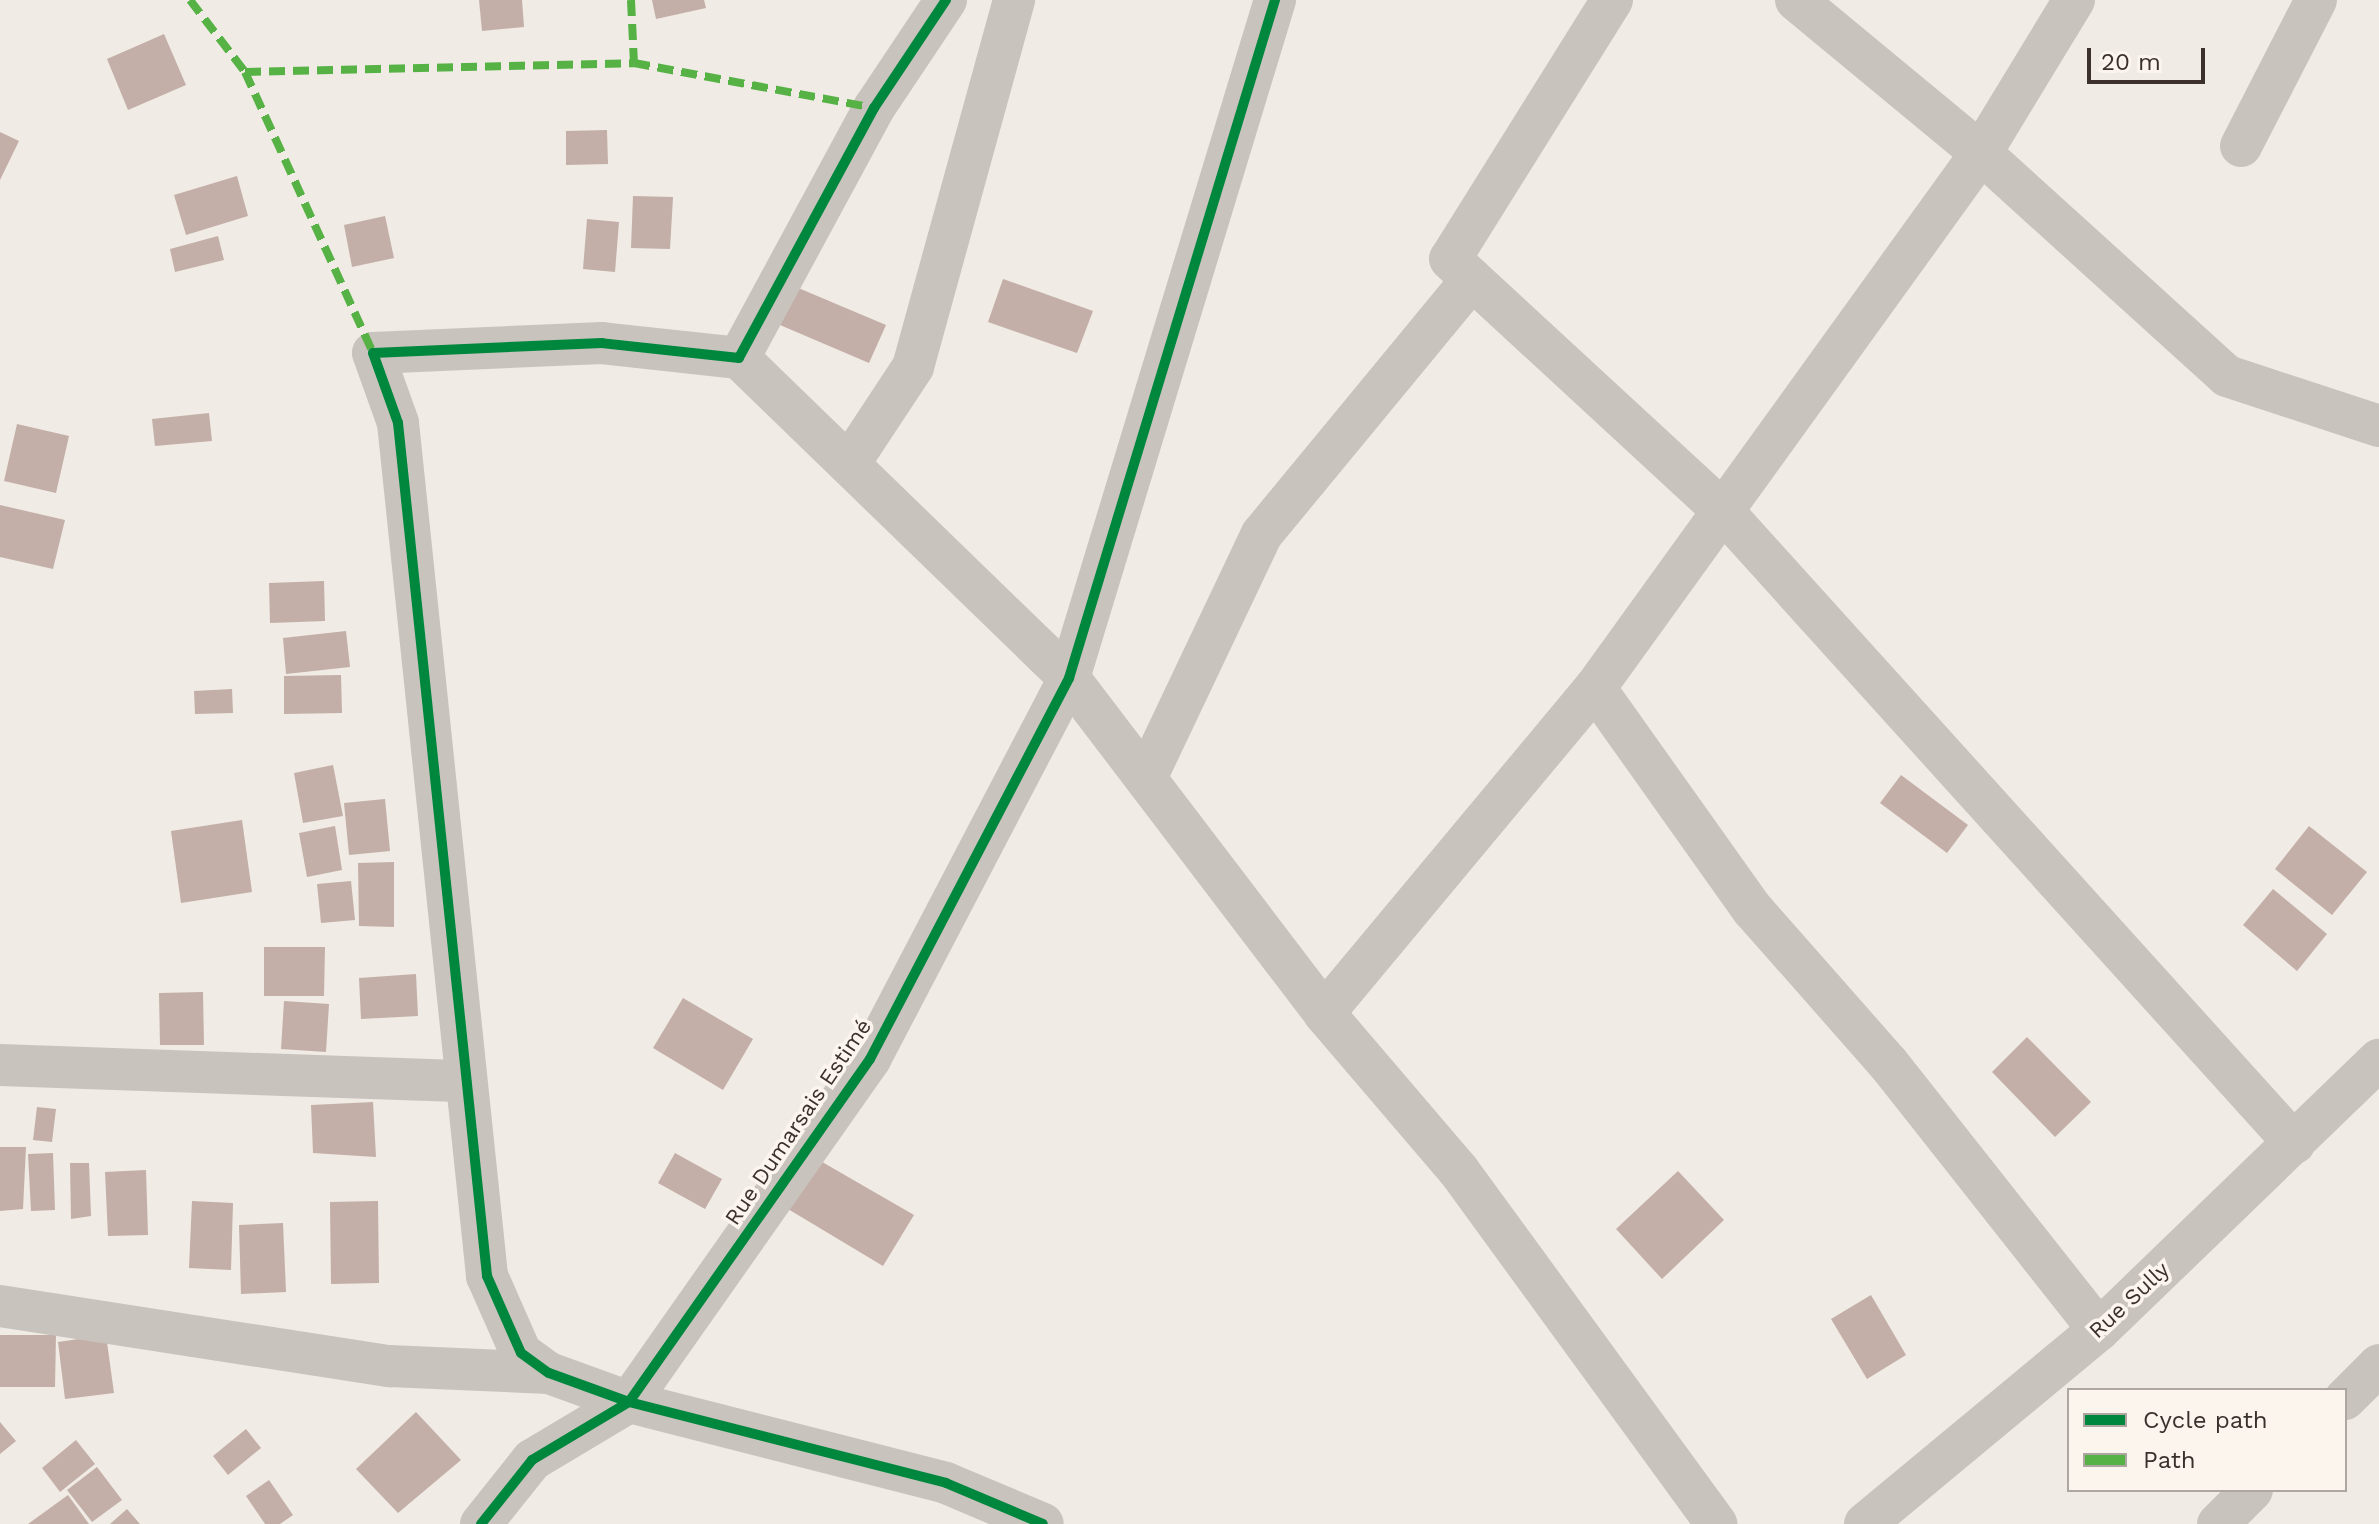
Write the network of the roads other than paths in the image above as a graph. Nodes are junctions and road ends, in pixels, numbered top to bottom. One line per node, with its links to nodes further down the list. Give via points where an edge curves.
1 (946, 0): 11 (street, via 874,108)
2 (1014, 0): 13 (street, via 913,367)
3 (1275, 0): 15 (street, Rue Dumarsais Estimé)
4 (1612, 0): 10 (street, via 1450,259)
5 (1796, 0): 9 (street)
6 (2074, 0): 9 (street)
7 (2316, 0): 8 (street)
8 (2241, 146)
9 (1981, 153): 12 (street, via 2227,376); 14 (street)
10 (1472, 279): 14 (street); 17 (street, via 1262,534)
11 (739, 358): 13 (street); 21 (street, via 602,343 373,353 398,423)
12 (2379, 426)
13 (849, 464): 15 (street)
14 (1721, 509): 16 (street); 22 (street)
15 (1069, 678): 17 (street); 28 (street, Rue Dumarsais Estimé, via 870,1059)
16 (1595, 688): 18 (street); 24 (street, via 1753,910 1888,1063)
17 (1146, 778): 18 (street)
18 (1324, 1013): 32 (street, via 1459,1171)
19 (2379, 1060): 22 (street, Rue Sully)
20 (0, 1065): 21 (street)
21 (465, 1081): 26 (street, via 487,1276 521,1353)
22 (2294, 1143): 24 (street, Rue Sully)
23 (0, 1306): 26 (street, via 389,1366)
24 (2099, 1330): 33 (street, Rue Sully)
25 (2379, 1365): 27 (street)
26 (549, 1373): 28 (street)
27 (2347, 1397)
28 (629, 1402): 30 (street, Rue Dumarsais Estimé, via 532,1460); 31 (street, via 946,1483)
29 (2250, 1492): 34 (street)
30 (481, 1524)
31 (1042, 1524)
32 (1716, 1524)
33 (1865, 1524)
34 (2218, 1524)

